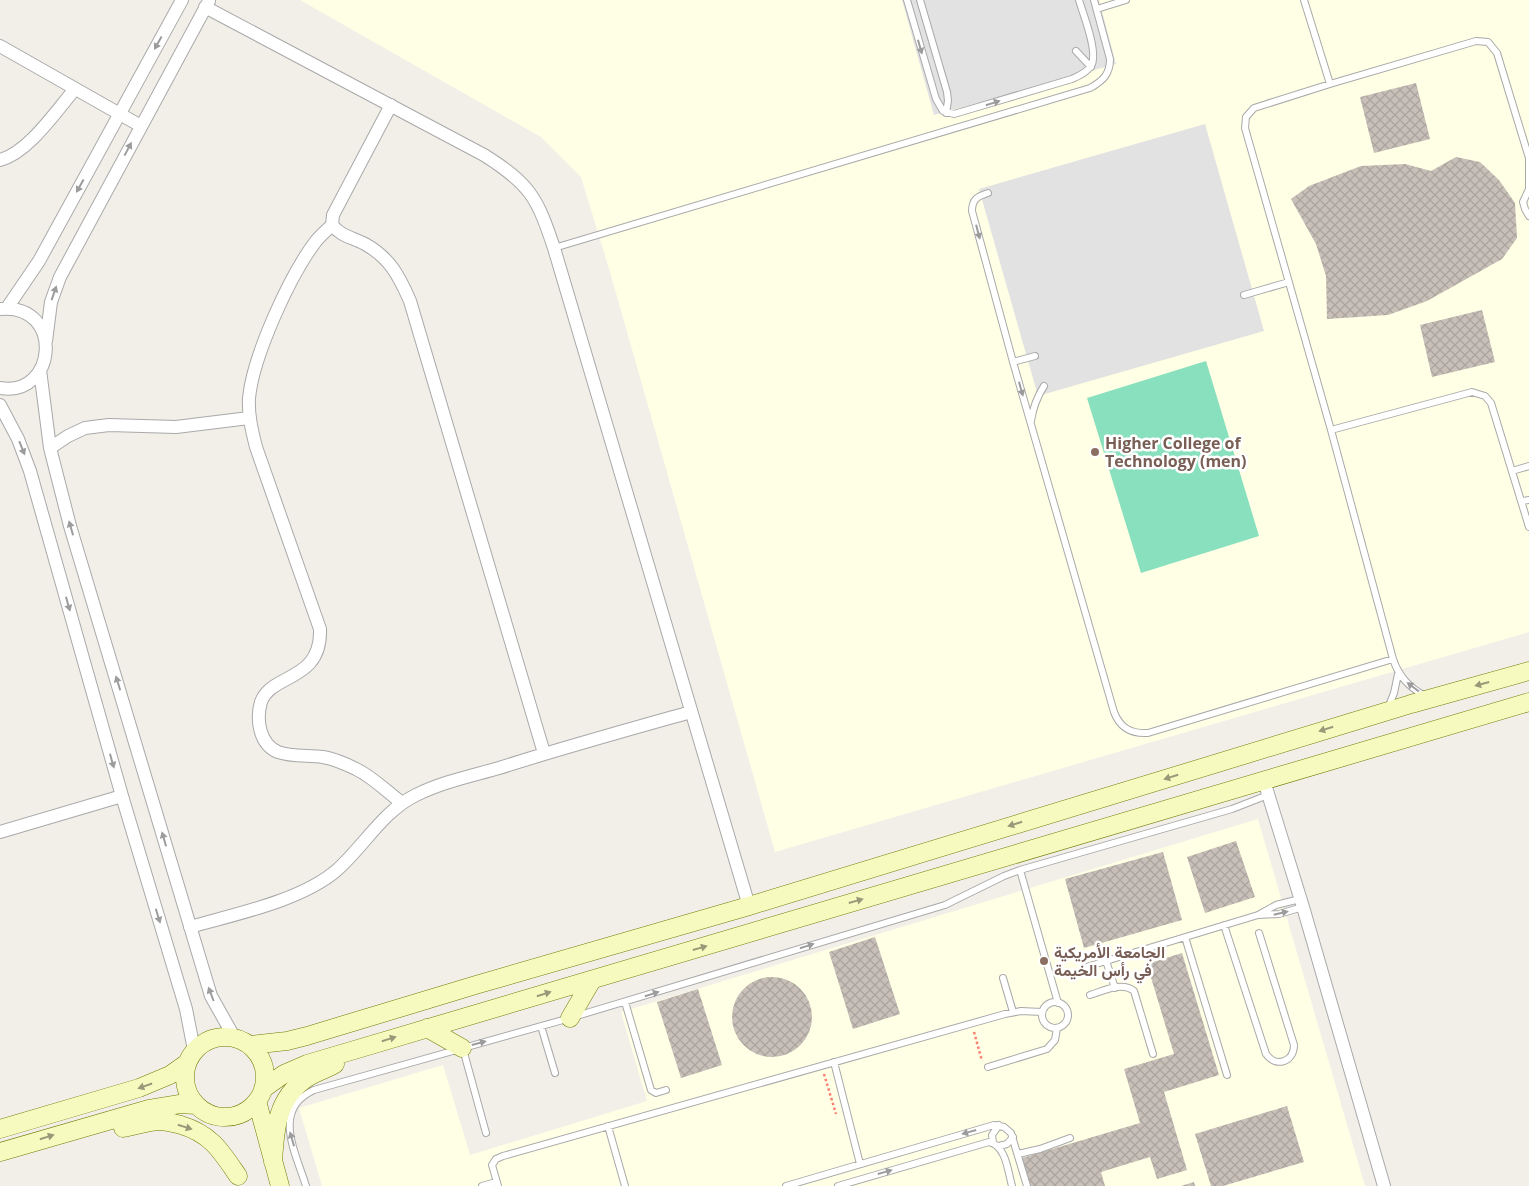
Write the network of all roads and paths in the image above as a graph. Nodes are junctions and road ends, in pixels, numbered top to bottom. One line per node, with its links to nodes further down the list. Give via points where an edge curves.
1 (182, 0): 17 (street, one-way to 17)
2 (907, 0): 16 (lane, one-way to 16, via 936,99)
3 (920, 0): 16 (lane, via 946,92)
4 (1078, 0): 12 (lane, via 1093,52)
5 (1094, 0): 9 (lane)
6 (1126, 0): 9 (lane)
7 (1304, 0): 13 (lane)
8 (207, 4): 15 (street); 18 (street)
9 (1097, 9): 24 (lane, via 1110,68 1099,83 1090,88)
10 (0, 46): 14 (street)
11 (1076, 51): 12 (lane)
12 (1091, 67): 16 (lane, one-way to 12, via 959,113 1072,79)
13 (1330, 84): 19 (lane, via 1476,41 1488,42 1497,53); 25 (lane, via 1254,108 1246,116 1245,128)
14 (75, 89): 17 (street); 20 (street, via 33,137 13,154)
15 (391, 106): 23 (street, via 333,215); 24 (street, via 513,174 540,208)
16 (946, 113)
17 (120, 114): 18 (street); 27 (street, one-way to 27, via 39,261)
18 (141, 126): 28 (street, one-way to 18, via 51,302 60,277)
19 (1529, 158): 22 (lane, via 1529,190 1524,202)
20 (0, 160)
21 (988, 193): 30 (lane, one-way to 30, via 974,200 972,210)
22 (1529, 216)
23 (332, 225): 35 (street, via 316,241 295,274 277,312 253,377); 51 (street, via 339,233 365,244 385,258 400,277 410,301)
24 (554, 248): 50 (street)
25 (1289, 282): 26 (lane); 37 (lane)
26 (1244, 295)
27 (3, 308): 28 (street, via 28,314 43,331)
28 (46, 341): 31 (street, via 46,356)
29 (1035, 356): 30 (lane)
30 (1013, 362): 36 (lane, one-way to 36)
31 (40, 370): 33 (street, via 30,381 17,387); 38 (street)
32 (1044, 386): 36 (lane, via 1034,404)
33 (0, 388)
34 (0, 405): 53 (street, one-way to 53, via 28,464)
35 (249, 418): 38 (street, via 176,428 109,425 85,428); 54 (street, via 256,447 320,630 314,658 291,678 267,692 262,700 259,714 262,736 277,752 326,758 356,769)
36 (1031, 424): 44 (lane, via 1114,712 1117,720 1130,732 1148,733)
37 (1331, 430): 40 (lane, via 1472,392 1485,396 1491,403); 44 (lane)
38 (50, 448): 60 (street, one-way to 38, via 70,526)
39 (1529, 466): 40 (lane)
40 (1512, 471): 42 (lane)
41 (1529, 500): 42 (lane)
42 (1522, 502): 43 (lane)
43 (1529, 527)
44 (1393, 659): 46 (lane)
45 (1529, 671): 47 (main road, one-way to 47)
46 (1398, 674): 47 (lane, one-way to 46, via 1412,689); 49 (lane)
47 (1430, 698): 49 (main road)
48 (1529, 702): 52 (main road)
49 (1387, 711): 58 (main road, one-way to 58)
50 (691, 712): 51 (street); 58 (street)
51 (544, 753): 54 (street, via 428,790)
52 (1266, 788): 56 (lane, via 1232,809); 57 (street); 66 (main road, one-way to 52)
53 (122, 796): 55 (street); 83 (street, one-way to 83, via 186,1009)
54 (402, 803): 60 (street, via 324,879 278,901)
55 (0, 832)
56 (1020, 870): 69 (lane, one-way to 56, via 945,905); 70 (lane)
57 (1301, 903): 59 (lane, via 1278,914 1258,915); 115 (street)
58 (749, 906): 79 (main road, via 287,1042)
59 (1224, 925): 61 (lane, via 1266,1054 1272,1061 1282,1062 1290,1058 1294,1045); 62 (lane)
60 (190, 927): 78 (street, one-way to 60, via 211,996)
61 (1259, 933)
62 (1185, 937): 63 (lane); 88 (lane)
63 (1106, 961): 64 (lane); 67 (lane)
64 (1082, 968)
65 (1003, 978): 71 (lane)
66 (592, 980): 73 (main road); 76 (main road, one-way to 66)
67 (1115, 988): 68 (lane); 82 (lane, via 1128,987 1134,991)
68 (1090, 996)
69 (625, 1002): 73 (lane); 89 (lane, via 652,1090 656,1093)
70 (1058, 1003): 72 (lane, via 1048,1004); 77 (lane, via 1068,1014 1065,1023)
71 (1013, 1012): 72 (lane); 74 (lane)
72 (1042, 1012): 77 (lane, via 1044,1022)
73 (570, 1018): 75 (lane)
74 (971, 1023): 84 (lane); 85 (path, via 984,1068)
75 (541, 1026): 80 (lane, one-way to 75); 87 (lane)
76 (427, 1028): 80 (main road); 81 (main road, one-way to 76)
77 (1056, 1028): 85 (lane, via 1055,1040 1048,1049)
78 (234, 1037): 79 (main road); 83 (main road, via 212,1038)
79 (251, 1046): 90 (main road, via 264,1066 265,1078)
80 (462, 1048): 97 (lane); 108 (lane, one-way to 80, via 289,1128 291,1112 300,1098 314,1090)
81 (355, 1050): 90 (main road, via 295,1068 274,1079); 103 (main road, via 292,1090 276,1120)
82 (1153, 1054)
83 (191, 1057): 91 (main road, via 184,1074 185,1086 189,1096); 95 (main road, one-way to 95, via 170,1075 139,1088)
84 (834, 1062): 94 (lane); 104 (lane)
85 (988, 1067)
86 (824, 1072): 92 (path)
87 (555, 1073)
88 (1226, 1075)
89 (666, 1090)
90 (260, 1095): 91 (main road, via 247,1111 234,1116 220,1117); 103 (main road)
91 (202, 1109): 96 (main road, via 180,1104 165,1106); 105 (main road, via 225,1138)
92 (837, 1120)
93 (999, 1125): 98 (lane); 100 (lane, via 992,1134); 104 (lane, one-way to 104)
94 (608, 1126): 106 (lane, via 499,1157 492,1165); 110 (lane)
95 (0, 1128)
96 (68, 1131): 101 (main road, one-way to 96); 105 (main road, one-way to 105, via 97,1133 144,1123 171,1122 206,1135 217,1145)
97 (486, 1133)
98 (1013, 1138): 100 (lane, via 1007,1144); 102 (lane)
99 (1070, 1138): 102 (lane)
100 (996, 1144): 112 (lane, one-way to 100, via 985,1142); 113 (lane)
101 (0, 1152)
102 (1018, 1154): 114 (lane)
103 (273, 1162): 107 (main road)
104 (860, 1164): 111 (lane)
105 (240, 1181)
106 (497, 1184): 109 (lane)
107 (280, 1186)
108 (306, 1186)
109 (482, 1186)
110 (626, 1186)
111 (786, 1186)
112 (838, 1186)
113 (1012, 1186)
114 (1028, 1186)
115 (1384, 1186)

